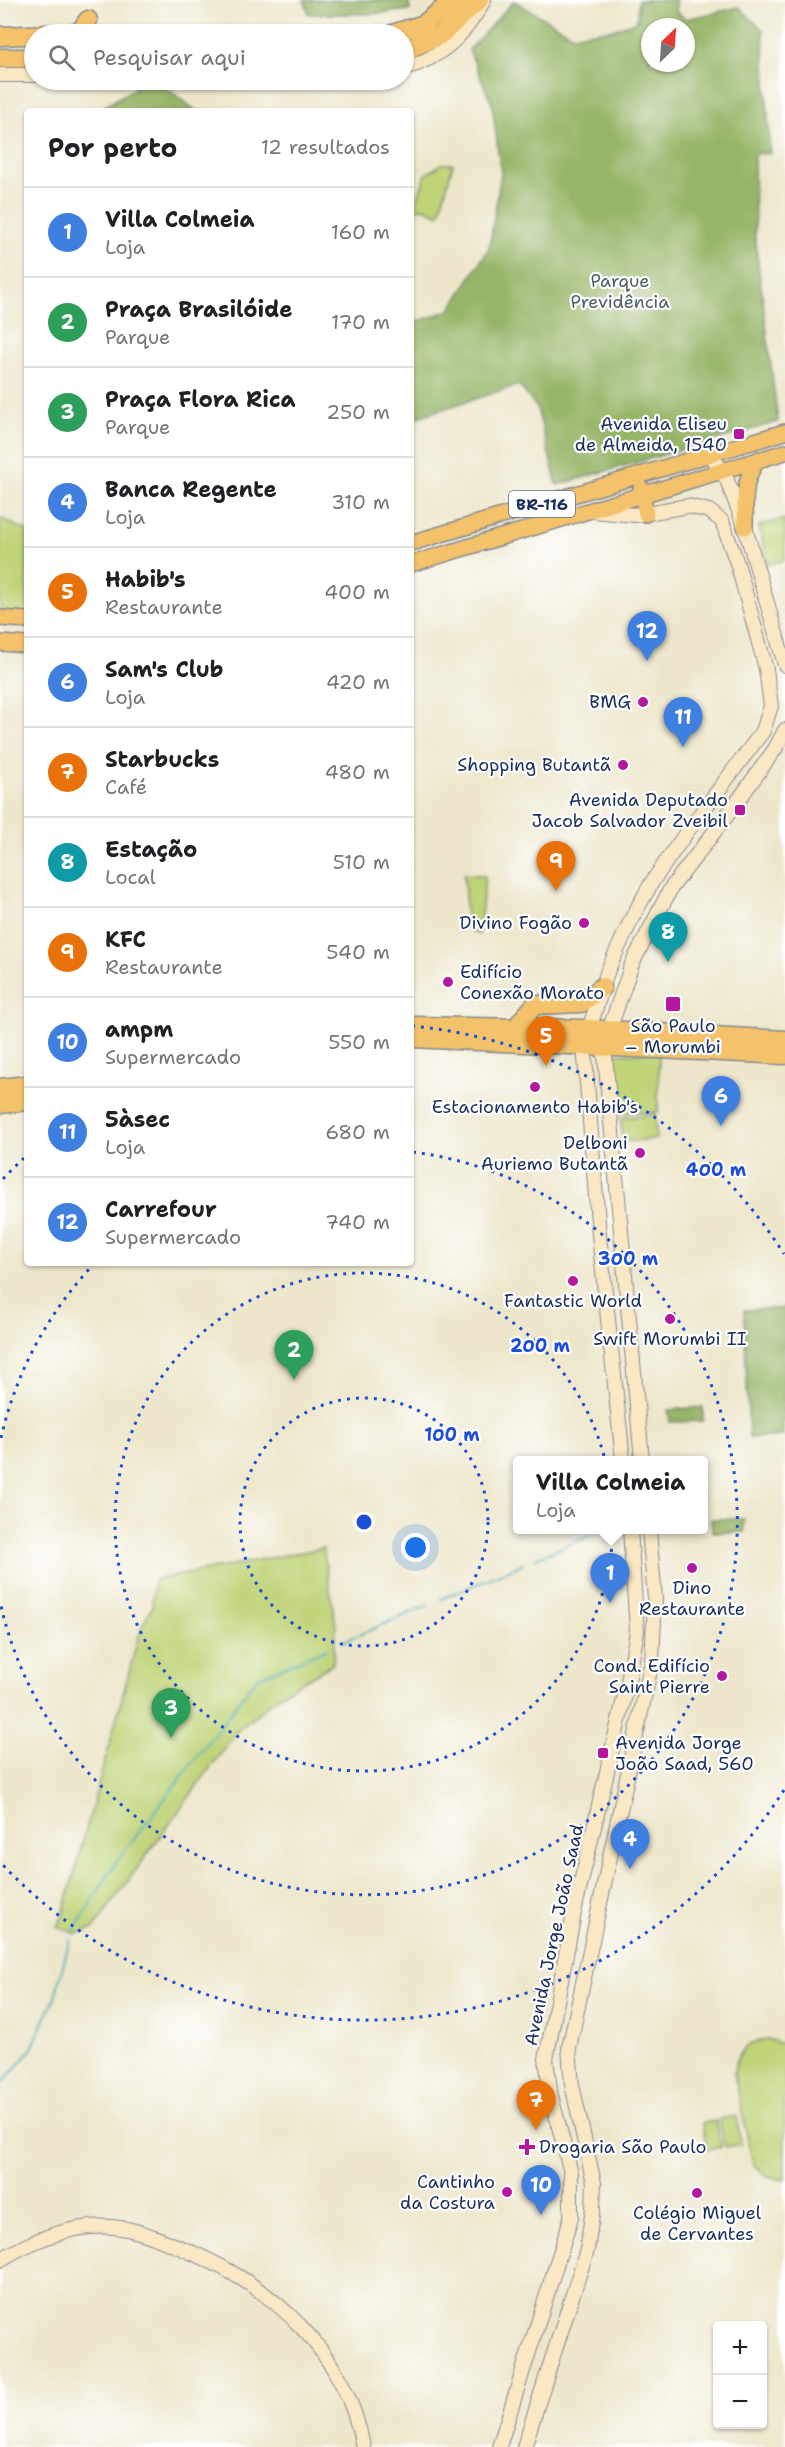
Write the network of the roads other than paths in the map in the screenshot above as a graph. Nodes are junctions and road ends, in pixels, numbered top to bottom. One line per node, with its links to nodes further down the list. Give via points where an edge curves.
1 (454, 0): 6 (highway, via 424,24)
2 (478, 0): 11 (highway, via 440,35)
3 (484, 0): 14 (main road, via 465,32 433,57)
4 (88, 20): 5 (highway)
5 (85, 24)
6 (414, 27)
7 (24, 35): 8 (highway)
8 (0, 36)
9 (0, 44): 10 (highway)
10 (24, 44)
11 (414, 47)
12 (0, 58): 13 (highway)
13 (24, 58)
14 (414, 64)
15 (0, 75): 16 (main road)
16 (24, 75)
17 (785, 432): 19 (main road, BR-116)
18 (785, 452): 20 (main road, BR-116)
19 (711, 454): 21 (main road, BR-116); 22 (main road)
20 (759, 459): 22 (main road, BR-116); 26 (main road, via 744,491)
21 (673, 465): 23 (main road, via 669,473 642,484); 27 (main road, BR-116)
22 (721, 472): 23 (main road, BR-116); 26 (main road)
23 (641, 496): 24 (main road, BR-116); 25 (main road)
24 (593, 511): 25 (main road); 28 (main road, BR-116)
25 (646, 514): 35 (main road, via 688,506 710,511 722,521 766,669 771,706 763,730 681,839)
26 (745, 527): 33 (main road)
27 (414, 542)
28 (414, 563)
29 (0, 618): 30 (main road)
30 (24, 620)
31 (0, 643): 32 (main road)
32 (24, 645)
33 (785, 665)
34 (785, 730): 36 (main road, via 742,796 671,888)
35 (632, 918): 36 (main road); 37 (main road)
36 (650, 926): 42 (main road)
37 (602, 987): 39 (highway, via 581,1004 535,1005 525,1014); 40 (main road)
38 (414, 1026): 39 (highway)
39 (518, 1035): 40 (highway); 41 (highway)
40 (586, 1037): 42 (highway); 50 (main road)
41 (414, 1038)
42 (606, 1038): 43 (highway); 44 (highway); 49 (main road)
43 (785, 1040)
44 (785, 1055)
45 (24, 1085): 46 (highway)
46 (0, 1088)
47 (24, 1101): 48 (highway)
48 (0, 1104)
49 (636, 1397): 50 (main road, via 628,1403); 51 (main road)
50 (616, 1398): 52 (main road)
51 (638, 1413): 52 (main road, via 630,1410); 54 (main road)
52 (618, 1416): 53 (main road)
53 (622, 1456)
54 (642, 1456)
55 (630, 1534): 57 (main road, Avenida Jorge João Saad, via 636,1631)
56 (648, 1534): 58 (main road, Avenida Jorge João Saad, via 655,1634 648,1689)
57 (600, 1804): 58 (main road); 61 (main road, Avenida Jorge João Saad, via 546,2059 571,2173 571,2218)
58 (621, 1809): 62 (main road, Avenida Jorge João Saad, via 569,2048 572,2085 594,2183 589,2236)
59 (0, 2260): 60 (main road, via 59,2233 112,2227 158,2238 218,2265 270,2296 320,2350 344,2385)
60 (363, 2447)
61 (499, 2447)
62 (524, 2447)

